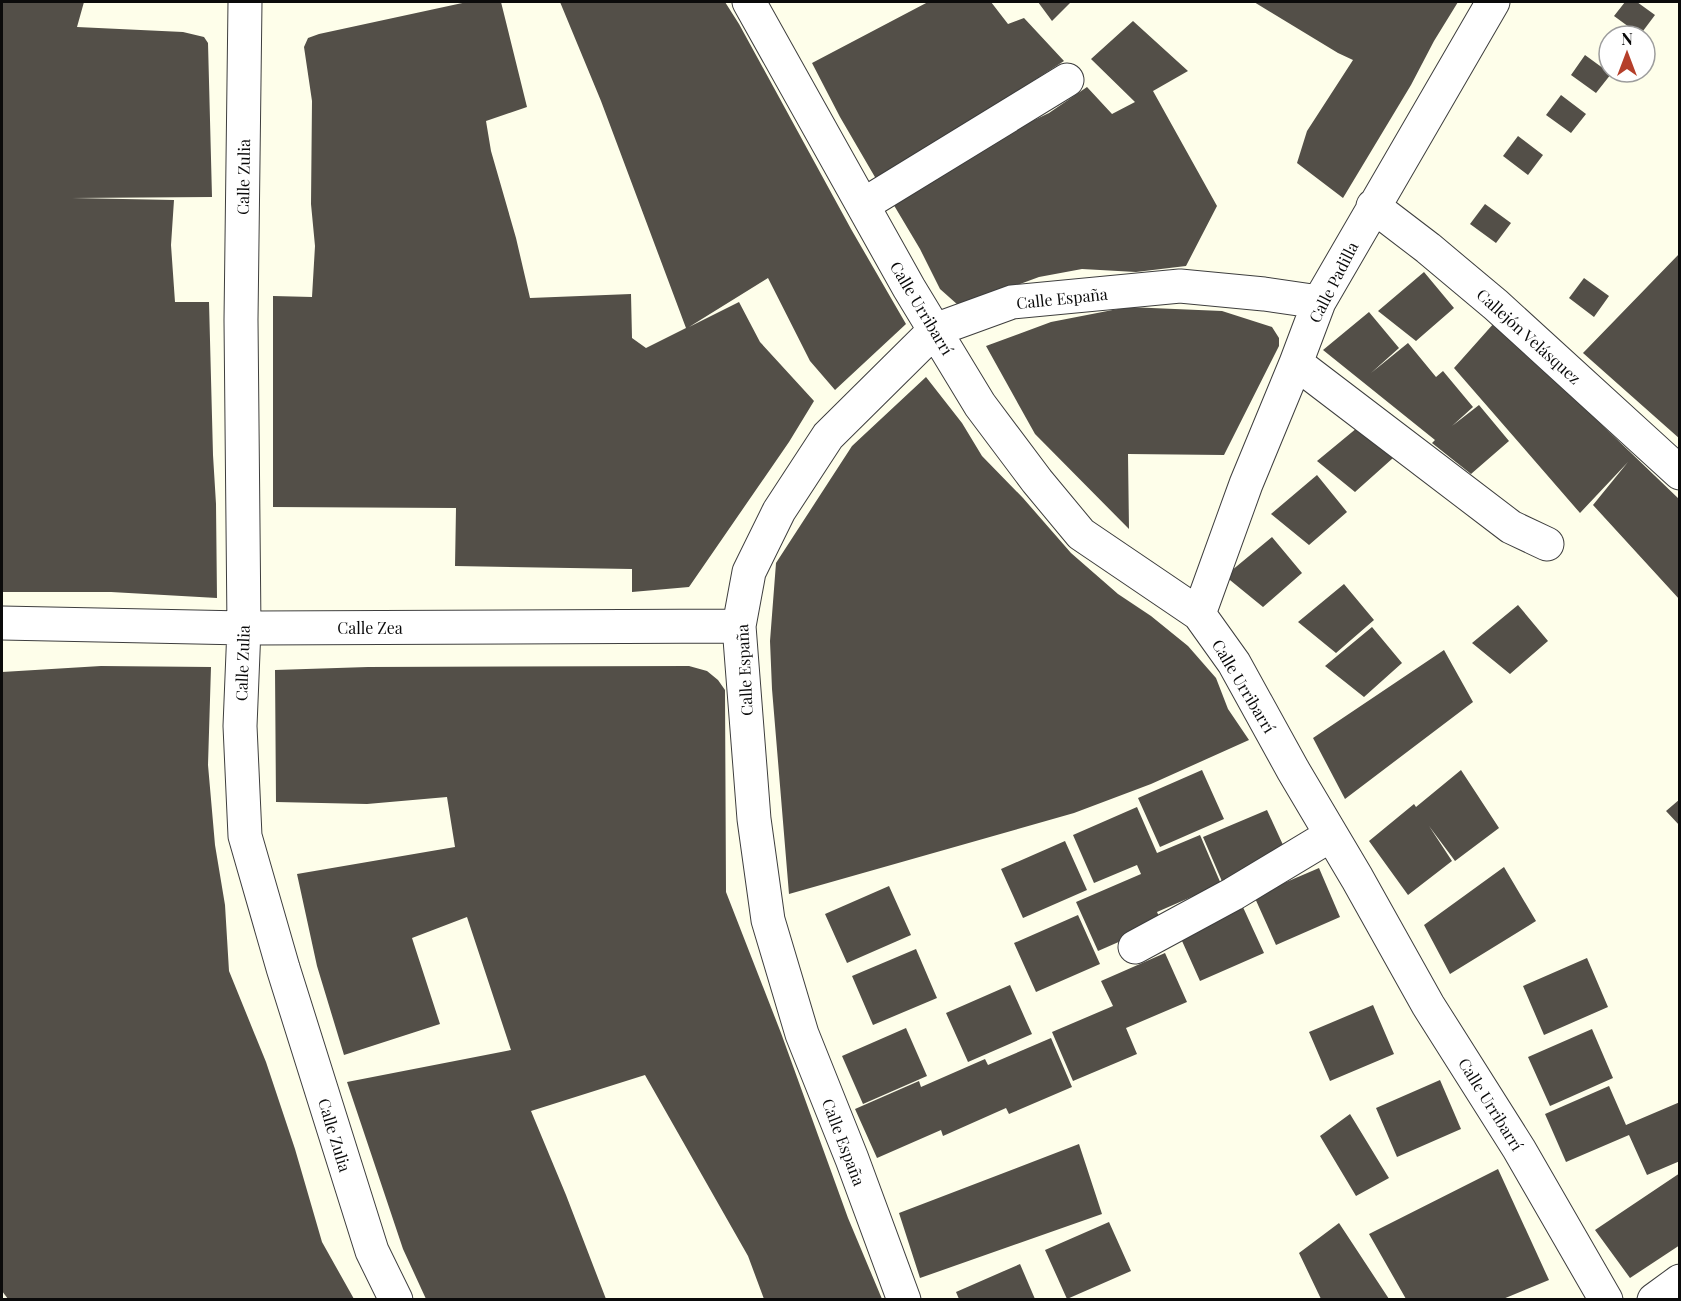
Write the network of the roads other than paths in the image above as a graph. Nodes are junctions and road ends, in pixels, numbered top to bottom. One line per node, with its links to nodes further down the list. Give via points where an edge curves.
1 (245, 2): 15 (street, Calle Zulia, via 241,320)
2 (749, 2): 5 (street, Calle Urribarrí)
3 (1493, 2): 6 (street, Calle Padilla)
4 (1067, 80): 5 (street)
5 (863, 205): 8 (street, Calle Urribarrí)
6 (1373, 206): 7 (street, Calle Padilla); 10 (street, Callejón Velásquez, via 1496,304)
7 (1318, 303): 8 (street, Calle España, via 1180,286 1012,302); 9 (street, Calle Padilla)
8 (935, 330): 12 (street, Calle Urribarrí, via 980,405 1081,534); 14 (street, Calle España, via 828,436 778,511 748,572)
9 (1296, 363): 11 (street, via 1511,527); 12 (street, Calle Padilla, via 1246,484)
10 (1680, 473)
11 (1547, 544)
12 (1199, 614): 16 (street, Calle Urribarrí, via 1234,663)
13 (2, 623): 15 (street, Calle Zea)
14 (739, 626): 15 (street, Calle Zea); 21 (street, Calle España, via 754,819 768,920 802,1035)
15 (244, 628): 20 (street, Calle Zulia, via 240,726 245,836 372,1251)
16 (1331, 836): 17 (street); 19 (street, Calle Urribarrí, via 1428,1005 1519,1149)
17 (1135, 947)
18 (1680, 1281): 22 (street)
19 (1599, 1298)
20 (396, 1299)
21 (904, 1299)
22 (1654, 1299)

